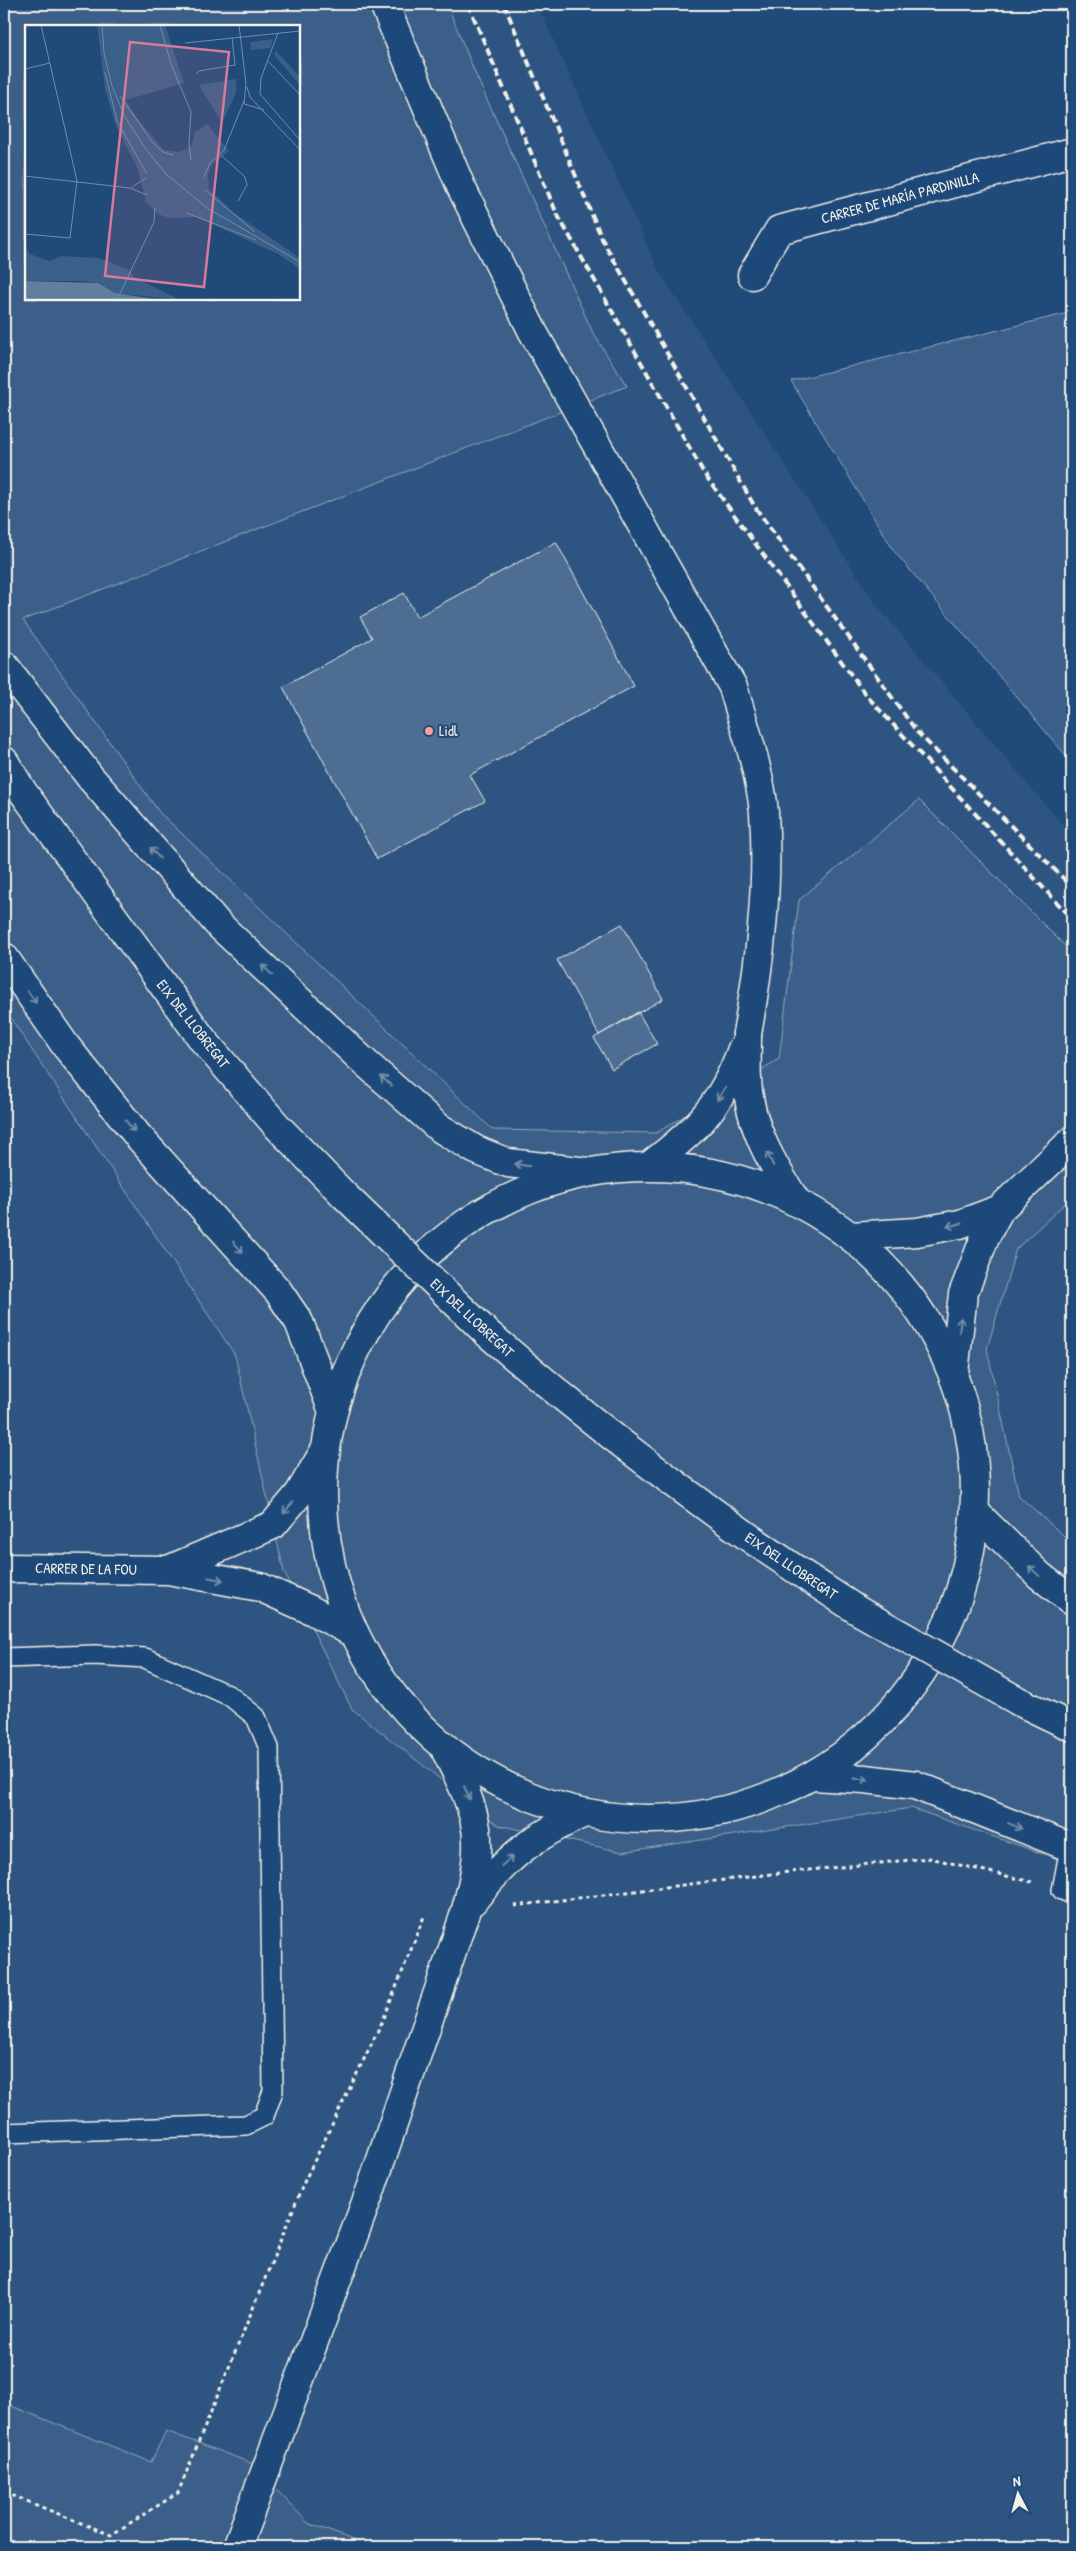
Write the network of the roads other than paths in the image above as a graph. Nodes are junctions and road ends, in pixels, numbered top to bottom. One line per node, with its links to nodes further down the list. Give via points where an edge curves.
1 (384, 4): 7 (main road, via 461,187 533,332 733,687 764,812 765,876 760,963)
2 (1072, 152): 3 (main road, CARRER DE MARÍA PARDINILLA, via 780,230)
3 (752, 275)
4 (4, 665): 10 (main road, one-way to 4, via 508,1163 476,1150 438,1128 218,924 90,777)
5 (4, 761): 23 (main road, EIX DEL LLOBREGAT, bridge, via 28,800 203,1040 277,1126 394,1245 486,1332 588,1419 774,1557 857,1610 1020,1702)
6 (4, 957): 15 (main road, one-way to 15, via 65,1046 138,1136 278,1291 299,1322)
7 (747, 1034): 9 (main road, one-way to 9, via 732,1077 705,1119 686,1139); 11 (main road, one-way to 7, via 772,1163 758,1131 746,1082)
8 (1072, 1141): 12 (main road)
9 (649, 1166): 10 (main road); 11 (main road, via 699,1170 740,1180)
10 (588, 1172): 15 (main road, via 518,1194 454,1230 400,1280 364,1333)
11 (796, 1201): 13 (main road)
12 (1000, 1210): 13 (main road, one-way to 13, via 960,1224 917,1232); 14 (main road, one-way to 12, via 963,1294 985,1237)
13 (851, 1236): 14 (main road, via 893,1275 928,1322)
14 (954, 1373): 17 (main road, via 973,1442)
15 (332, 1409): 16 (main road)
16 (324, 1452): 19 (main road, CARRER DE LA FOU, one-way to 19, via 300,1494 273,1525); 21 (main road, via 323,1526 338,1599)
17 (976, 1513): 20 (main road, one-way to 17, via 1039,1575); 25 (main road, via 970,1559 957,1603 934,1653 885,1719 850,1750)
18 (4, 1568): 19 (main road, CARRER DE LA FOU)
19 (168, 1570): 21 (main road, CARRER DE LA FOU, one-way to 21, via 260,1587)
20 (1072, 1601)
21 (352, 1633): 24 (main road, via 378,1677 409,1716)
22 (4, 1658): 30 (lane, via 95,1655 145,1658 230,1696 256,1718 269,1748 273,2091 264,2116 246,2125)
23 (1072, 1727)
24 (446, 1750): 26 (main road, via 489,1778 535,1799); 29 (main road, one-way to 29, via 474,1809 478,1842 476,1872)
25 (812, 1776): 26 (main road, via 770,1797 706,1814 631,1819); 27 (main road, one-way to 27, via 914,1785)
26 (584, 1814): 29 (main road, one-way to 26, via 498,1869 524,1846)
27 (1071, 1848): 28 (lane)
28 (1067, 1892)
29 (465, 1912): 31 (main road, via 371,2189)
30 (4, 2133)
31 (238, 2547)

